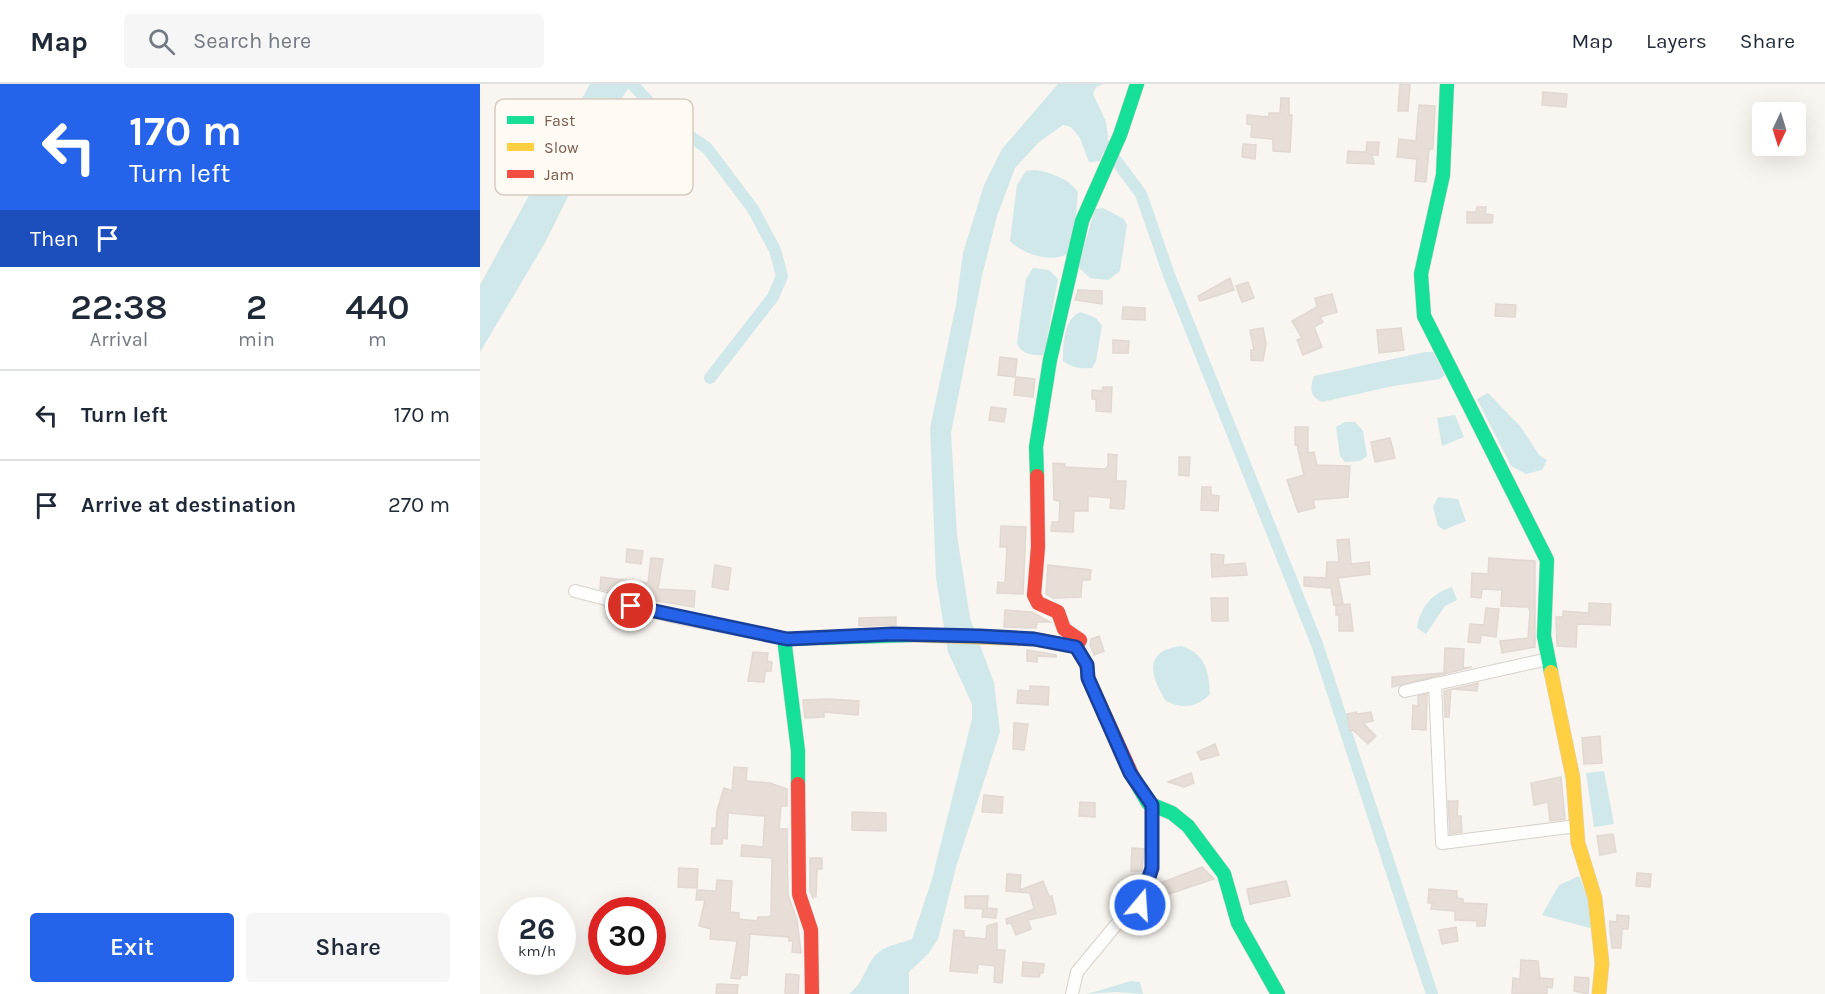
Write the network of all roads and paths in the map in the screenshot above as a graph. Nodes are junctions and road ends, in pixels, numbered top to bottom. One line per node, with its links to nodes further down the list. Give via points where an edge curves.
1 (1137, 84): 5 (street, via 1120,135 1082,221 1036,447 1038,547 1034,595 1038,603 1058,612 1064,629 1080,640)
2 (1447, 84): 6 (street, via 1443,176 1421,274 1424,316 1547,561 1544,636)
3 (575, 591): 4 (street, via 675,617)
4 (787, 639): 5 (street, via 980,636 1034,639); 11 (street, via 798,751 799,894 807,908 812,935)
5 (1076, 647): 9 (street, via 1087,665 1088,678 1130,773)
6 (1548, 659): 7 (street); 10 (street, via 1573,778)
7 (1435, 684): 8 (street); 10 (street, via 1442,843)
8 (1405, 691)
9 (1152, 805): 12 (street, via 1152,868 1140,905 1115,926 1077,972); 13 (street, via 1181,820 1221,867 1238,923)
10 (1577, 826): 14 (street, via 1600,932)
11 (812, 994)
12 (1072, 994)
13 (1278, 994)
14 (1599, 994)

